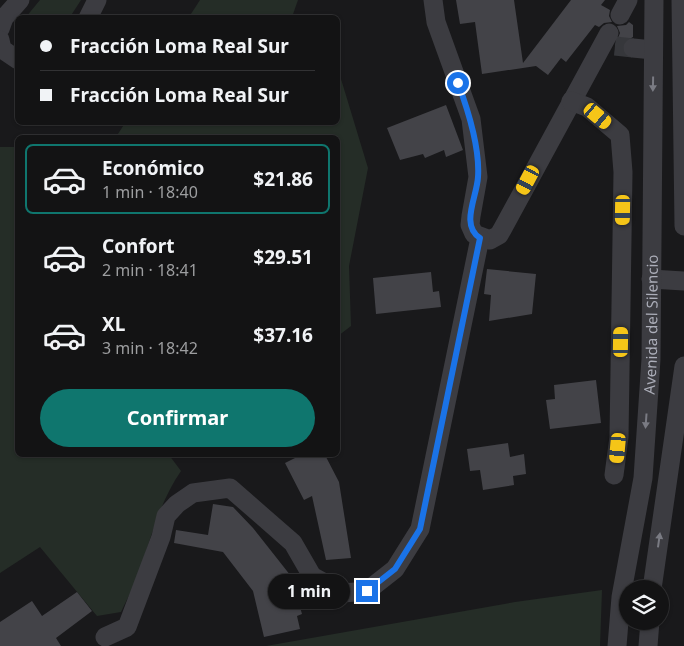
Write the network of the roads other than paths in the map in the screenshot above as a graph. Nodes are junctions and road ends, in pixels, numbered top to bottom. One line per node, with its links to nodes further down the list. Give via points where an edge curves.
1 (20, 0): 7 (street, via 4,18)
2 (97, 0): 6 (street)
3 (433, 0): 13 (street, via 436,22 471,118 478,177 470,225)
4 (654, 0): 9 (street, Avenida del Silencio)
5 (681, 0): 12 (street)
6 (90, 15)
7 (0, 29)
8 (0, 40): 10 (street, via 2,49)
9 (654, 50): 11 (street, via 615,43); 14 (street, Avenida del Silencio, one-way to 14)
10 (15, 58)
11 (570, 101): 13 (street, via 499,235 490,240); 17 (street, via 587,107 620,135 623,172 620,427)
12 (684, 226)
13 (480, 238): 20 (street, via 420,529 395,569 367,591 342,593 312,576 293,543 230,488 193,493 166,516 127,627)
14 (651, 279): 15 (street); 21 (street, Avenida del Silencio, one-way to 21, via 651,358 643,478 621,597)
15 (684, 281)
16 (684, 366): 18 (street, one-way to 16)
17 (614, 476)
18 (653, 580)
19 (649, 630): 22 (street)
20 (105, 637)
21 (617, 646)
22 (648, 646)

